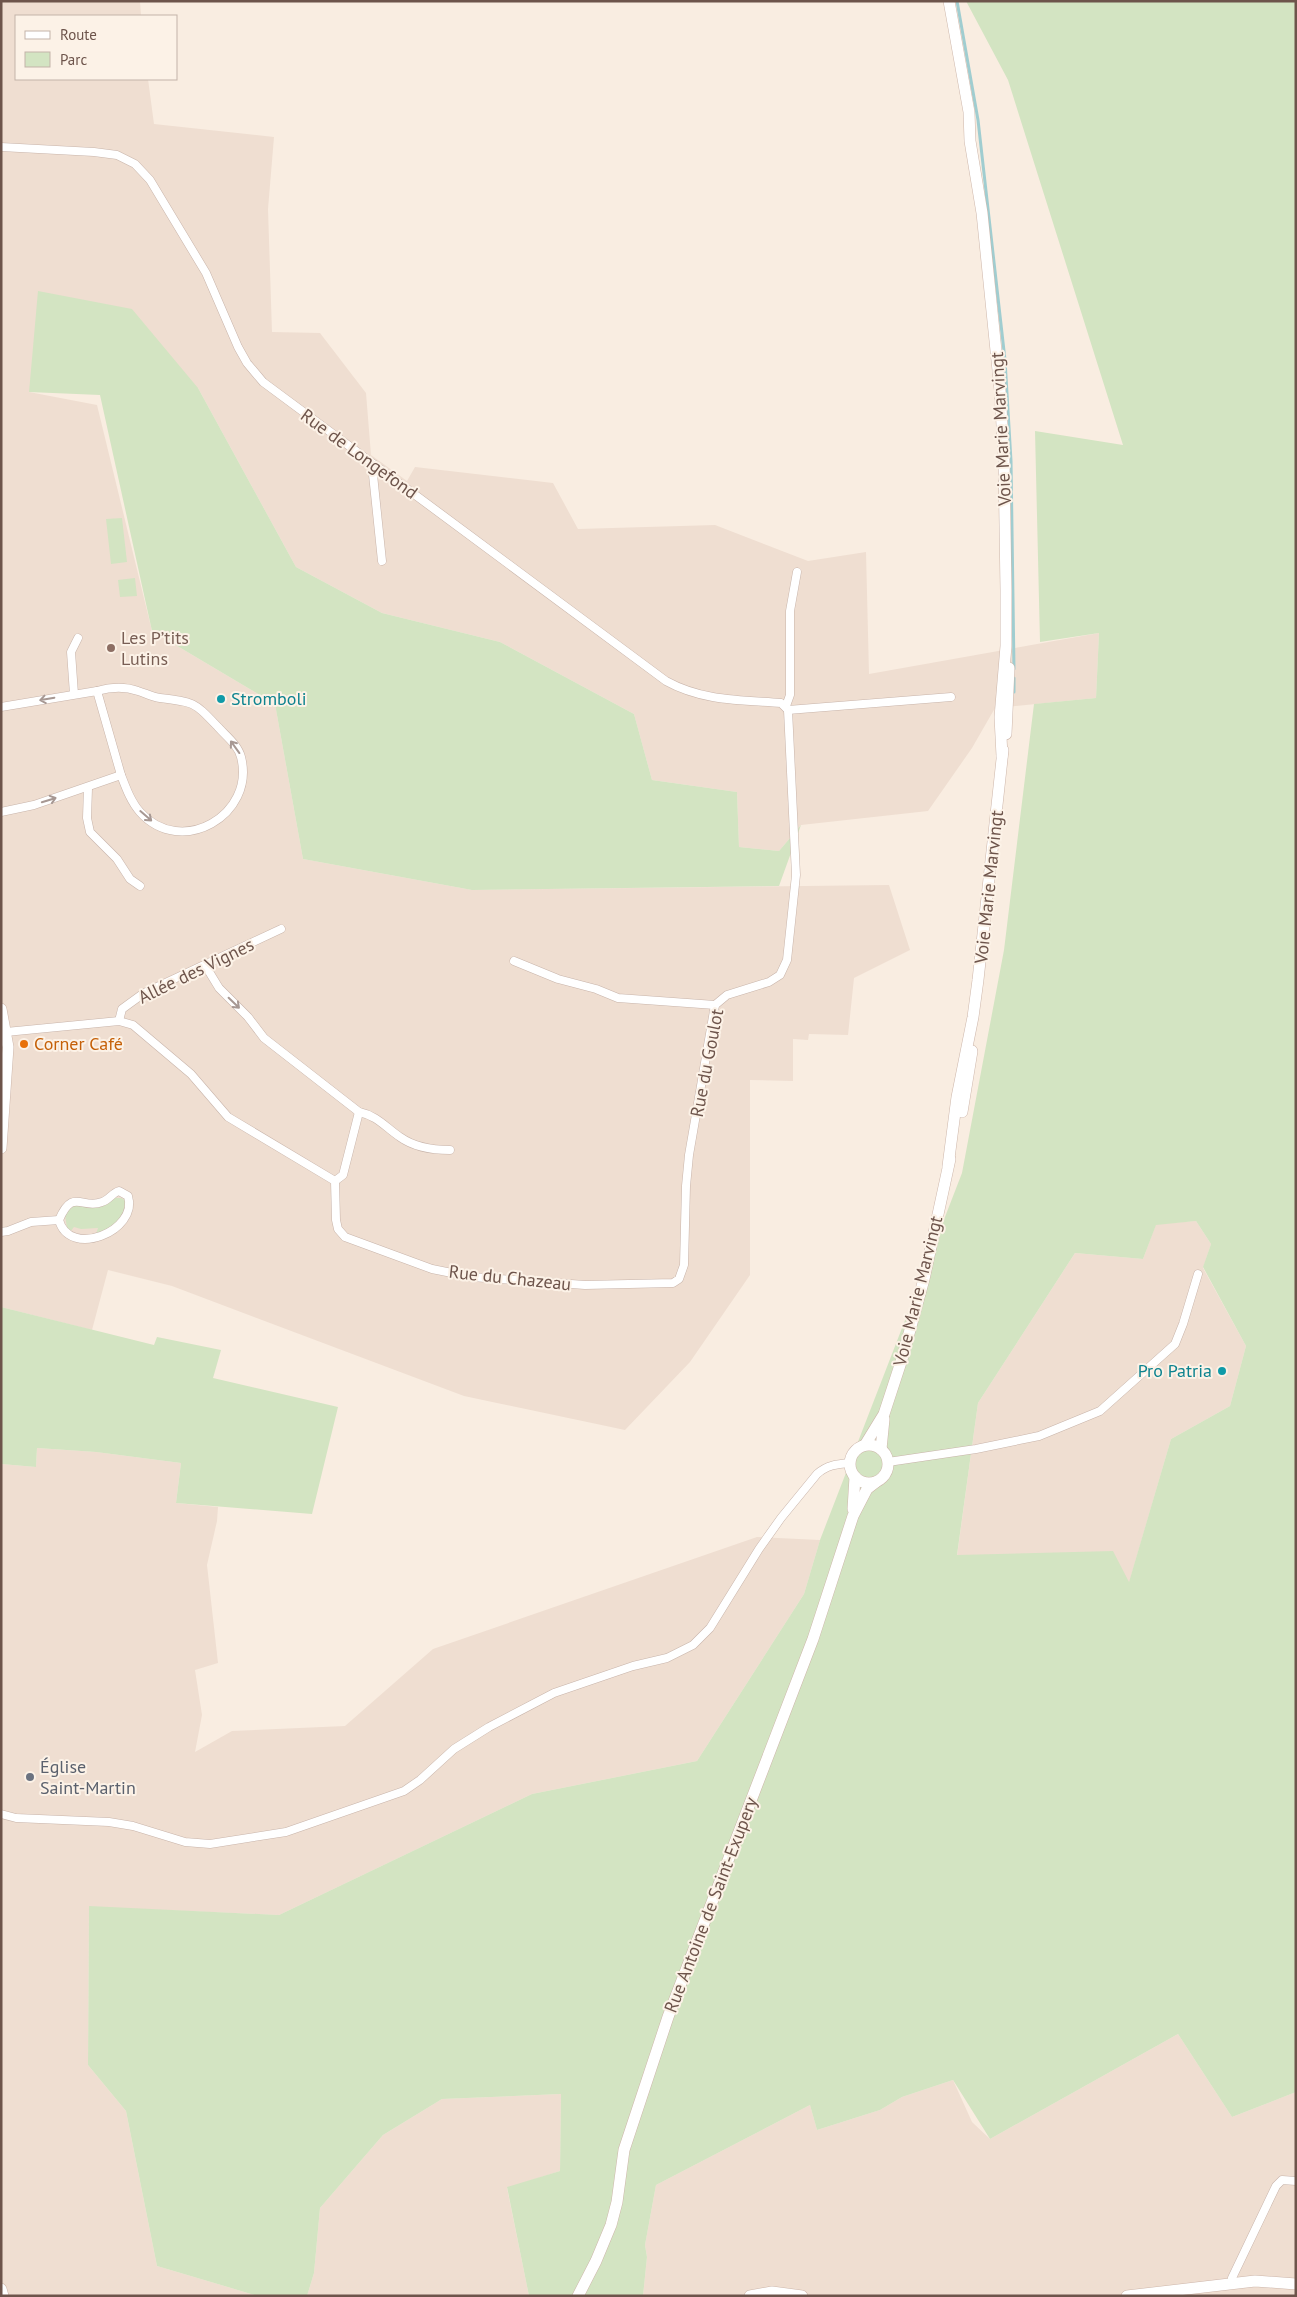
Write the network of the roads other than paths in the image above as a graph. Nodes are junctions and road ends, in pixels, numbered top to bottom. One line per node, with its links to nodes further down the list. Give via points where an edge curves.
1 (949, 1): 31 (main road, Voie Marie Marvingt, via 969,112 998,356 1003,435 1008,722 970,1070 918,1304)
2 (1, 148): 3 (street, Rue de Longefond, via 94,152 117,155 134,164 150,180 206,272 238,347 262,382)
3 (372, 465): 4 (street); 11 (street, Rue de Longefond, via 683,690 698,695 781,703)
4 (382, 561)
5 (797, 572): 11 (street, Rue du Goulot, via 790,611 790,695)
6 (78, 638): 8 (street, via 71,652)
7 (97, 690): 8 (street); 12 (street); 12 (street, one-way to 7, via 141,813 160,827 188,831 213,824 227,812 240,788 241,755 195,704 126,688)
8 (74, 694): 10 (street, one-way to 10)
9 (951, 697): 11 (street, Rue de Longefond)
10 (1, 707)
11 (787, 708): 19 (street, Rue du Goulot, via 796,875 787,960 784,970 775,978 727,995)
12 (121, 775): 13 (street)
13 (88, 788): 14 (street, one-way to 13); 15 (street, via 86,818 90,832 130,879)
14 (1, 812)
15 (140, 886)
16 (281, 929): 18 (street, Allée des Vignes)
17 (514, 961): 19 (street, via 558,980 618,998)
18 (205, 965): 21 (street, Allée des Vignes, via 144,994 122,1009); 23 (street, one-way to 23, via 219,988 264,1038)
19 (715, 1005): 30 (street, Rue du Goulot, via 689,1155 684,1265)
20 (1, 1009): 22 (main road)
21 (119, 1021): 22 (street); 26 (street, via 133,1025 191,1074 228,1116)
22 (4, 1031): 24 (main road, via 8,1047)
23 (360, 1112): 25 (street, via 371,1114 400,1138 432,1150); 26 (street, via 343,1175)
24 (1, 1148)
25 (450, 1150)
26 (335, 1181): 30 (street, Rue du Chazeau, via 336,1220 345,1237 432,1269 472,1277 585,1285 673,1283)
27 (59, 1220): 27 (street, via 65,1232 72,1237 95,1238 125,1218 130,1211 130,1202 124,1192 119,1191 101,1203 75,1201 68,1204); 28 (street, via 31,1222)
28 (1, 1232)
29 (1198, 1274): 34 (street, via 1174,1344 1100,1411 1039,1436)
30 (679, 1279)
31 (884, 1414): 32 (main road, Voie Marie Marvingt); 33 (main road, Voie Marie Marvingt)
32 (865, 1445): 33 (main road); 35 (main road, via 854,1452)
33 (881, 1449): 34 (main road)
34 (888, 1462): 37 (main road, via 884,1476)
35 (850, 1463): 36 (main road); 39 (street, via 823,1468 817,1474 759,1549 710,1628 693,1645 667,1658 554,1693 454,1749 404,1791 286,1832 210,1844 184,1842 109,1822 16,1818)
36 (855, 1477): 37 (main road, via 864,1483); 38 (main road, Rue Antoine de Saint-Exupery)
37 (876, 1482): 38 (main road, Rue Antoine de Saint-Exupery, via 867,1489)
38 (852, 1516): 45 (main road, Rue Antoine de Saint-Exupery, via 813,1639 658,2044 624,2150 617,2202 607,2236)
39 (1, 1814)
40 (1296, 2181): 41 (street, via 1282,2180 1276,2186)
41 (1232, 2283): 42 (main road, via 1271,2281); 48 (main road)
42 (1296, 2284)
43 (1, 2289): 44 (main road)
44 (3, 2296)
45 (578, 2296)
46 (750, 2296): 47 (main road, via 769,2292)
47 (802, 2296)
48 (1127, 2296)

